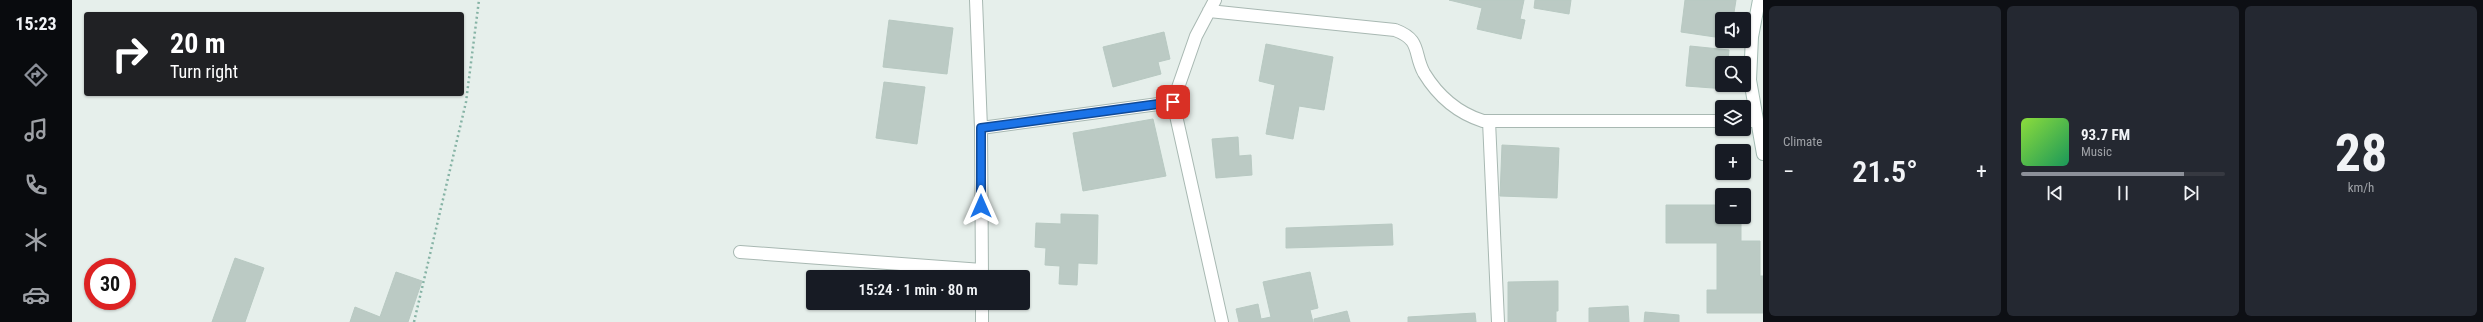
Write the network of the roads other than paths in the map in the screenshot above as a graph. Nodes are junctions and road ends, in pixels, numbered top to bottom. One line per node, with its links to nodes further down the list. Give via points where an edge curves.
1 (976, 0): 9 (street)
2 (1759, 0): 4 (street, via 1752,37)
3 (1212, 5): 5 (street, via 1188,55); 6 (street, via 1403,33 1414,42 1424,72 1435,88 1466,116)
4 (1750, 100)
5 (1173, 102): 9 (street); 16 (street)
6 (1489, 121): 7 (street); 17 (street)
7 (1715, 121)
8 (1751, 124): 10 (street)
9 (981, 128): 13 (street)
10 (1763, 154)
11 (740, 252): 12 (street)
12 (947, 270)
13 (982, 270)
14 (982, 310): 15 (street)
15 (982, 322)
16 (1222, 322)
17 (1498, 322)

